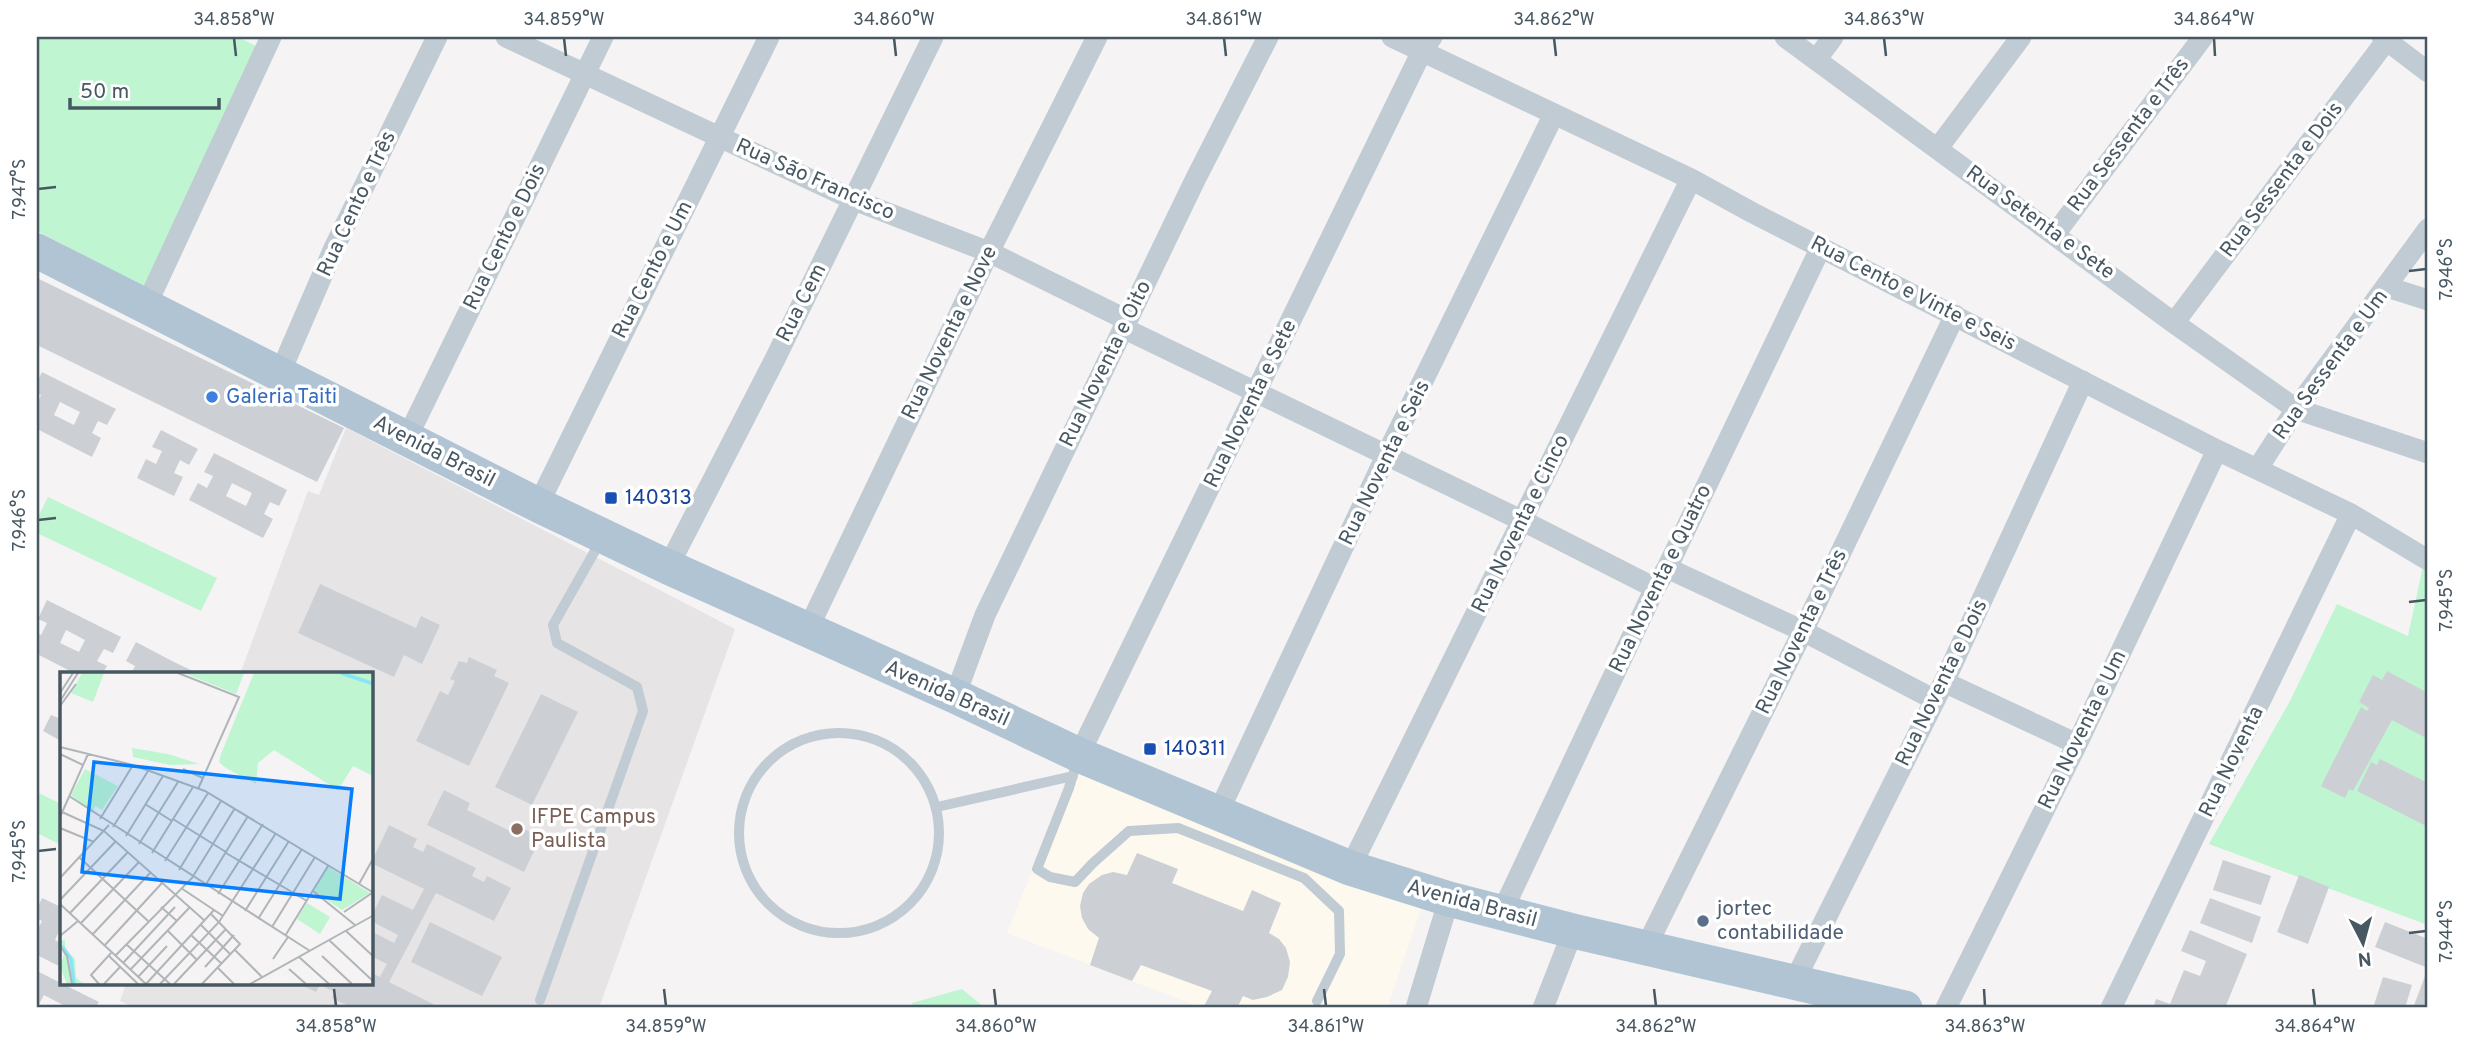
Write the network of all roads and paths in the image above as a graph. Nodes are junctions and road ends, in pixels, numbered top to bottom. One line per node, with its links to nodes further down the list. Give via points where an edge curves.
1 (437, 37): 35 (street, Rua Cento e Três, via 334,248)
2 (506, 37): 18 (street, Rua São Francisco)
3 (603, 37): 18 (street, Rua Cento e Dois)
4 (769, 37): 20 (street, Rua Cento e Um)
5 (933, 37): 23 (street, Rua Cem)
6 (1097, 37): 28 (street, Rua Noventa e Nove)
7 (1268, 37): 34 (street, Rua Noventa e Oito)
8 (1392, 37): 15 (street, Rua Cento e Vinte e Seis)
9 (1785, 37): 16 (street, Rua Setenta e Sete)
10 (1833, 37): 16 (street)
11 (2021, 37): 21 (street)
12 (2203, 37): 25 (street, Rua Sessenta e Três)
13 (2386, 38): 17 (street); 33 (street, Rua Sessenta e Dois)
14 (265, 39): 31 (street)
15 (1427, 44): 19 (street, Rua Cento e Vinte e Seis); 37 (street, Rua Noventa e Sete)
16 (1816, 60): 21 (street, Rua Setenta e Sete)
17 (2428, 72)
18 (585, 74): 20 (street, Rua São Francisco); 39 (street, Rua Cento e Dois)
19 (1554, 114): 22 (street, Rua Cento e Vinte e Seis); 42 (street, Rua Noventa e Seis)
20 (720, 138): 23 (street, Rua São Francisco); 44 (street, Rua Cento e Um)
21 (1938, 148): 25 (street, Rua Setenta e Sete)
22 (1691, 178): 26 (street, Rua Cento e Vinte e Seis); 46 (street, Rua Noventa e Cinco)
23 (854, 200): 28 (street, Rua São Francisco); 49 (street, Rua Cem)
24 (2428, 229): 29 (street, Rua Sessenta e Um)
25 (2055, 234): 33 (street, Rua Setenta e Sete)
26 (1821, 247): 32 (street, Rua Cento e Vinte e Seis); 50 (street, Rua Noventa e Quatro)
27 (37, 251): 31 (main road, Avenida Brasil)
28 (989, 252): 34 (street, Rua São Francisco); 52 (street, Rua Noventa e Nove)
29 (2387, 287): 30 (street); 38 (street, Rua Sessenta e Um)
30 (2428, 300)
31 (146, 306): 35 (main road, Avenida Brasil)
32 (1955, 315): 36 (street, Rua Cento e Vinte e Seis); 53 (street, Rua Noventa e Três)
33 (2174, 323): 38 (street, Rua Setenta e Sete)
34 (1125, 324): 37 (street, Rua São Francisco); 55 (street, Rua Noventa e Oito, via 985,615)
35 (280, 373): 39 (main road, Avenida Brasil)
36 (2083, 381): 40 (street, Rua Cento e Vinte e Seis); 54 (street, Rua Noventa e Dois)
37 (1256, 392): 42 (street, Rua São Francisco); 57 (street, Rua Noventa e Sete)
38 (2296, 409): 41 (street, Rua Setenta e Sete); 43 (street, Rua Sessenta e Um)
39 (407, 438): 44 (main road, Avenida Brasil)
40 (2217, 450): 43 (street, Rua Cento e Vinte e Seis); 56 (street, Rua Noventa e Um)
41 (2428, 453)
42 (1386, 456): 46 (street, Rua São Francisco); 59 (street, Rua Noventa e Seis)
43 (2258, 468): 45 (street, Rua Cento e Vinte e Seis)
44 (538, 505): 47 (main road, Avenida Brasil)
45 (2351, 514): 48 (street, Rua Cento e Vinte e Seis); 72 (street, Rua Noventa)
46 (1523, 521): 51 (street, Rua São Francisco); 60 (street, Rua Noventa e Cinco)
47 (603, 536): 49 (main road, Avenida Brasil); 66 (lane, via 553,625 557,643 637,687 643,711)
48 (2428, 560)
49 (668, 567): 52 (main road, Avenida Brasil)
50 (1667, 568): 51 (street, Rua Noventa e Quatro); 53 (street)
51 (1655, 588): 62 (street, Rua Noventa e Quatro)
52 (807, 631): 55 (main road, Avenida Brasil)
53 (1803, 631): 54 (street); 64 (street, Rua Noventa e Três)
54 (1940, 691): 56 (street); 65 (street, Rua Noventa e Dois)
55 (955, 696): 57 (main road, Avenida Brasil)
56 (2077, 744): 71 (street, Rua Noventa e Um)
57 (1076, 766): 58 (lane); 59 (main road, Avenida Brasil); 67 (lane, via 1038,869 1050,877 1075,882 1129,831 1178,828 1304,878 1339,911 1340,954)
58 (937, 807): 58 (lane, via 924,778 902,753 873,737 840,732 808,737 778,751 755,775 741,804 737,837 744,869 761,898 787,920 819,932 853,933 885,922 912,902 931,874 940,841)
59 (1218, 813): 60 (main road, Avenida Brasil)
60 (1350, 868): 61 (main road, Avenida Brasil)
61 (1449, 899): 62 (main road, Avenida Brasil); 68 (street)
62 (1502, 912): 63 (main road, Avenida Brasil)
63 (1573, 932): 64 (main road, Avenida Brasil); 69 (street)
64 (1646, 947): 65 (main road, Avenida Brasil)
65 (1794, 982): 70 (main road, Avenida Brasil)
66 (540, 1000)
67 (1317, 1001)
68 (1419, 1007)
69 (1543, 1008)
70 (1905, 1008)
71 (1946, 1008)
72 (2111, 1008)

